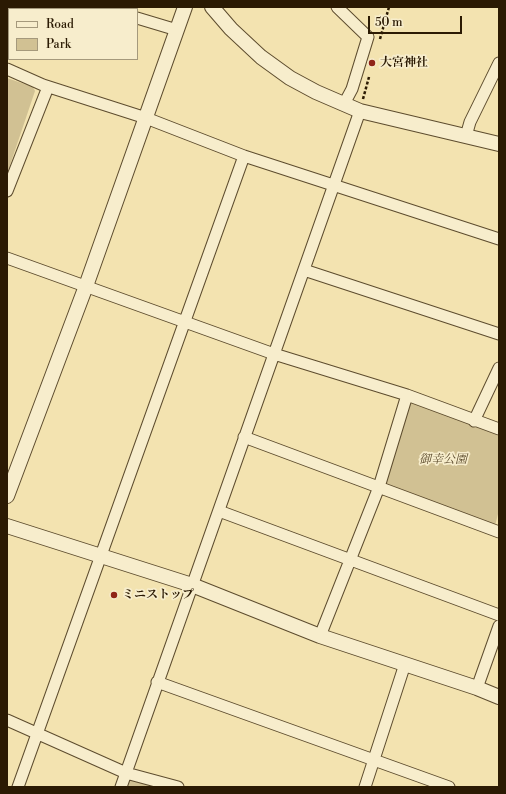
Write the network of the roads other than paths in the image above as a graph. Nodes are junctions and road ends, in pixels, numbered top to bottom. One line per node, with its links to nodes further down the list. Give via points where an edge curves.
1 (185, 7): 5 (street)
2 (212, 7): 9 (street, via 261,57 290,78)
3 (336, 7): 9 (street, via 368,37 352,89)
4 (138, 18): 5 (street)
5 (177, 30): 11 (street)
6 (499, 62): 12 (street, via 470,122)
7 (7, 69): 8 (street)
8 (48, 87): 11 (street); 16 (street)
9 (344, 104): 10 (street)
10 (360, 111): 12 (street); 15 (street)
11 (146, 118): 14 (street); 20 (street)
12 (466, 136): 13 (street)
13 (499, 144)
14 (244, 156): 15 (street); 21 (street)
15 (334, 186): 17 (street); 19 (street)
16 (8, 188)
17 (499, 239)
18 (7, 258): 20 (street)
19 (304, 270): 22 (street); 23 (street)
20 (86, 286): 21 (street); 30 (street)
21 (184, 322): 23 (street); 34 (street)
22 (499, 334)
23 (274, 354): 25 (street); 28 (street)
24 (499, 368): 26 (street)
25 (407, 395): 26 (street); 29 (street)
26 (474, 421): 27 (street)
27 (499, 429)
28 (244, 437): 29 (street); 31 (street)
29 (380, 487): 33 (street); 35 (street)
30 (7, 496)
31 (219, 511): 35 (street); 36 (street)
32 (7, 526): 34 (street)
33 (499, 532)
34 (100, 556): 36 (street); 45 (street)
35 (351, 560): 37 (street); 39 (street)
36 (192, 586): 39 (street); 41 (street)
37 (499, 615)
38 (499, 626): 42 (street)
39 (320, 636): 40 (street)
40 (405, 664): 42 (street); 46 (street)
41 (157, 682): 46 (street); 47 (street)
42 (477, 688): 43 (street)
43 (499, 697)
44 (7, 720): 45 (street)
45 (38, 733): 47 (street); 48 (street)
46 (374, 761): 51 (street); 52 (street)
47 (126, 772): 49 (street); 50 (street)
48 (18, 787)
49 (121, 787)
50 (178, 787)
51 (365, 787)
52 (449, 787)

